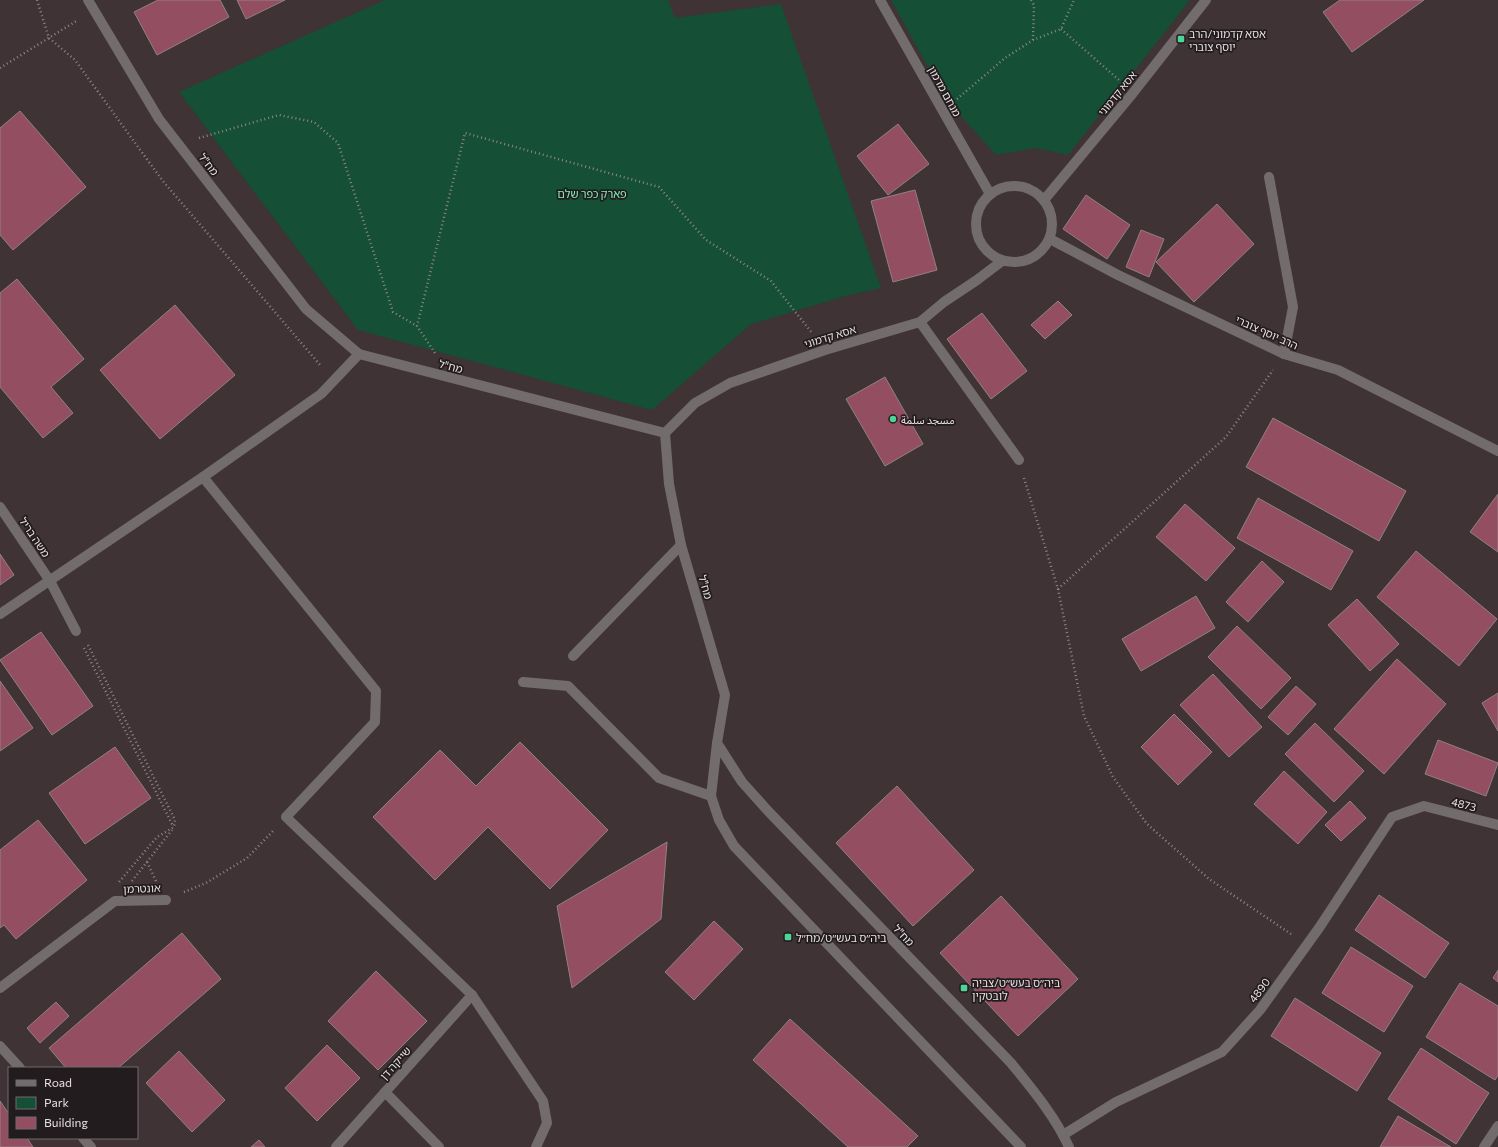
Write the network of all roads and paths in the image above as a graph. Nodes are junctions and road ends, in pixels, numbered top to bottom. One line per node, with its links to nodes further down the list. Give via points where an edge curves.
1 (37, 0): 9 (path)
2 (88, 0): 7 (street, מח"ל)
3 (880, 0): 13 (street, מנחם מדמון)
4 (1031, 0): 10 (path, via 1034,5)
5 (1074, 0): 8 (path)
6 (1206, 0): 17 (street, אסא קדמוני)
7 (94, 10): 9 (path); 14 (street, מח"ל, via 159,120)
8 (1061, 29): 10 (path); 12 (path)
9 (49, 38): 11 (path); 26 (path, via 75,60 162,180)
10 (1032, 40): 13 (path, via 1005,58)
11 (0, 68)
12 (1107, 70)
13 (942, 111): 16 (street, מנחם מדמון)
14 (178, 144): 21 (path, via 279,115 314,122 338,143 393,312); 23 (street, מח"ל, via 306,309)
15 (1269, 177): 24 (street, via 1293,307)
16 (990, 194): 17 (street, via 1000,188 1024,187); 19 (street, via 977,213 977,237 991,256)
17 (1044, 200): 18 (street, via 1052,219)
18 (1050, 239): 19 (street, via 1044,249 1025,262); 24 (street, הרב יוסף צוברי, via 1118,275)
19 (1002, 261): 20 (street, אסא קדמוני)
20 (920, 322): 22 (street, אסא קדמוני); 29 (street)
21 (417, 326): 22 (path, via 466,133 659,187 706,240 771,281); 25 (path)
22 (825, 350): 27 (street, אסא קדמוני, via 730,383 695,403)
23 (359, 354): 25 (street, מח"ל); 26 (street)
24 (1284, 354): 28 (street, הרב יוסף צוברי, via 1338,370); 34 (path, via 1226,437)
25 (453, 379): 27 (street, מח"ל)
26 (334, 380): 30 (street, via 320,394)
27 (665, 433): 32 (street, מח"ל, via 669,484)
28 (1498, 451)
29 (1019, 460): 34 (path)
30 (203, 477): 33 (street); 43 (street, via 376,691 375,722)
31 (0, 508): 33 (street, משה בריל)
32 (681, 545): 38 (street); 40 (street, מח"ל, via 725,695)
33 (50, 580): 35 (street); 36 (street, משה בריל)
34 (1058, 589): 49 (path, via 1084,716 1113,777 1147,824 1209,879)
35 (0, 614)
36 (76, 631): 45 (path)
37 (87, 644): 45 (path, via 175,820)
38 (573, 656)
39 (523, 682): 41 (street, via 568,686 659,778)
40 (717, 742): 41 (street, מח"ל); 56 (street, מח"ל, via 742,782 769,812 1011,1064 1036,1094)
41 (711, 796): 62 (street, מח"ל, via 719,820 734,846)
42 (1424, 806): 44 (street, 4873); 49 (street, 4890, via 1392,817)
43 (286, 817): 47 (path, אונטרמן, via 247,858 206,883); 51 (street)
44 (1498, 825)
45 (174, 827): 46 (path, via 157,837); 48 (path)
46 (114, 887)
47 (166, 900): 48 (street, אונטרמן)
48 (115, 901): 50 (street, אונטרמן)
49 (1307, 945): 56 (street, 4890, via 1260,1010 1222,1052 1116,1102)
50 (0, 988)
51 (472, 995): 54 (street, שייקה דן); 61 (street, via 543,1101 547,1123)
52 (0, 1046): 53 (street)
53 (19, 1067)
54 (385, 1092): 59 (street, שייקה דן); 60 (street)
55 (1498, 1126): 64 (street)
56 (1063, 1135): 63 (street, מח"ל)
57 (84, 1139): 58 (street)
58 (91, 1147)
59 (336, 1147)
60 (439, 1147)
61 (536, 1147)
62 (1021, 1147)
63 (1069, 1147)
64 (1484, 1147)

